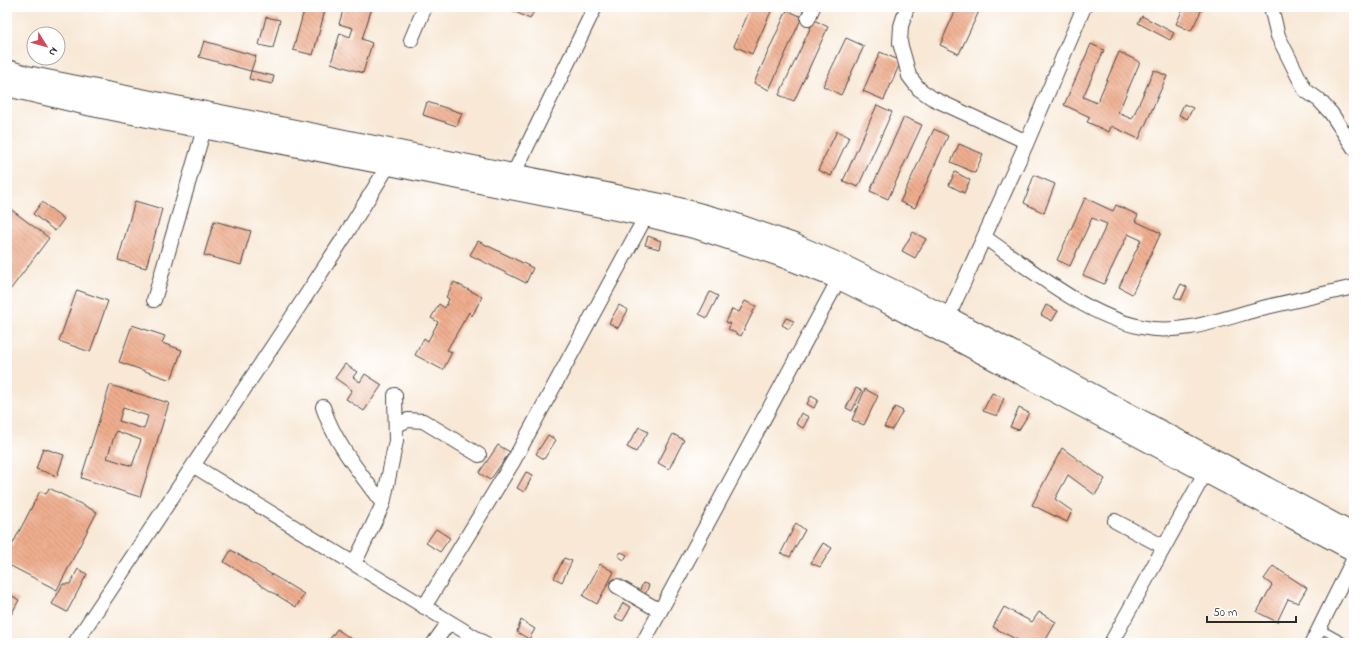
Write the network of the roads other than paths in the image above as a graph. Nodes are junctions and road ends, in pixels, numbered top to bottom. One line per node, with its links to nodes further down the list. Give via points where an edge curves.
1 (426, 7): 6 (street)
2 (594, 7): 13 (street)
3 (907, 7): 10 (street, via 901,26 900,43 909,76 919,89 932,98)
4 (1084, 7): 10 (street)
5 (1271, 7): 11 (street, via 1278,36 1305,90 1331,113)
6 (411, 40)
7 (7, 70): 13 (main road)
8 (7, 86): 9 (main road, via 46,97)
9 (204, 129): 12 (main road); 18 (street)
10 (1027, 142): 15 (street)
11 (1354, 148)
12 (388, 166): 13 (main road); 24 (street)
13 (510, 181): 14 (main road); 19 (main road, via 671,206 728,221 794,244 845,266)
14 (646, 216): 16 (main road, via 737,241); 33 (street, via 514,460)
15 (984, 237): 17 (street, via 1067,294 1115,319 1141,327 1163,329 1191,326); 19 (street)
16 (839, 279): 25 (main road); 34 (street)
17 (1354, 287)
18 (154, 300)
19 (948, 316): 28 (main road)
20 (395, 395): 22 (street)
21 (323, 407): 26 (street, via 332,432 347,457)
22 (397, 425): 23 (street, via 408,420 423,421); 26 (street)
23 (479, 454)
24 (194, 466): 31 (street); 37 (street)
25 (1205, 473): 29 (street); 30 (main road)
26 (383, 504): 31 (street)
27 (1116, 521): 29 (street)
28 (1354, 534)
29 (1164, 546): 41 (street)
30 (1352, 558): 36 (street)
31 (354, 564): 33 (street)
32 (617, 586): 34 (street)
33 (424, 607): 35 (street)
34 (660, 611): 40 (street)
35 (449, 622): 38 (street); 39 (street)
36 (1319, 628): 42 (street); 43 (lane)
37 (75, 643)
38 (434, 643)
39 (484, 643)
40 (643, 643)
41 (1111, 643)
42 (1312, 643)
43 (1346, 643)

